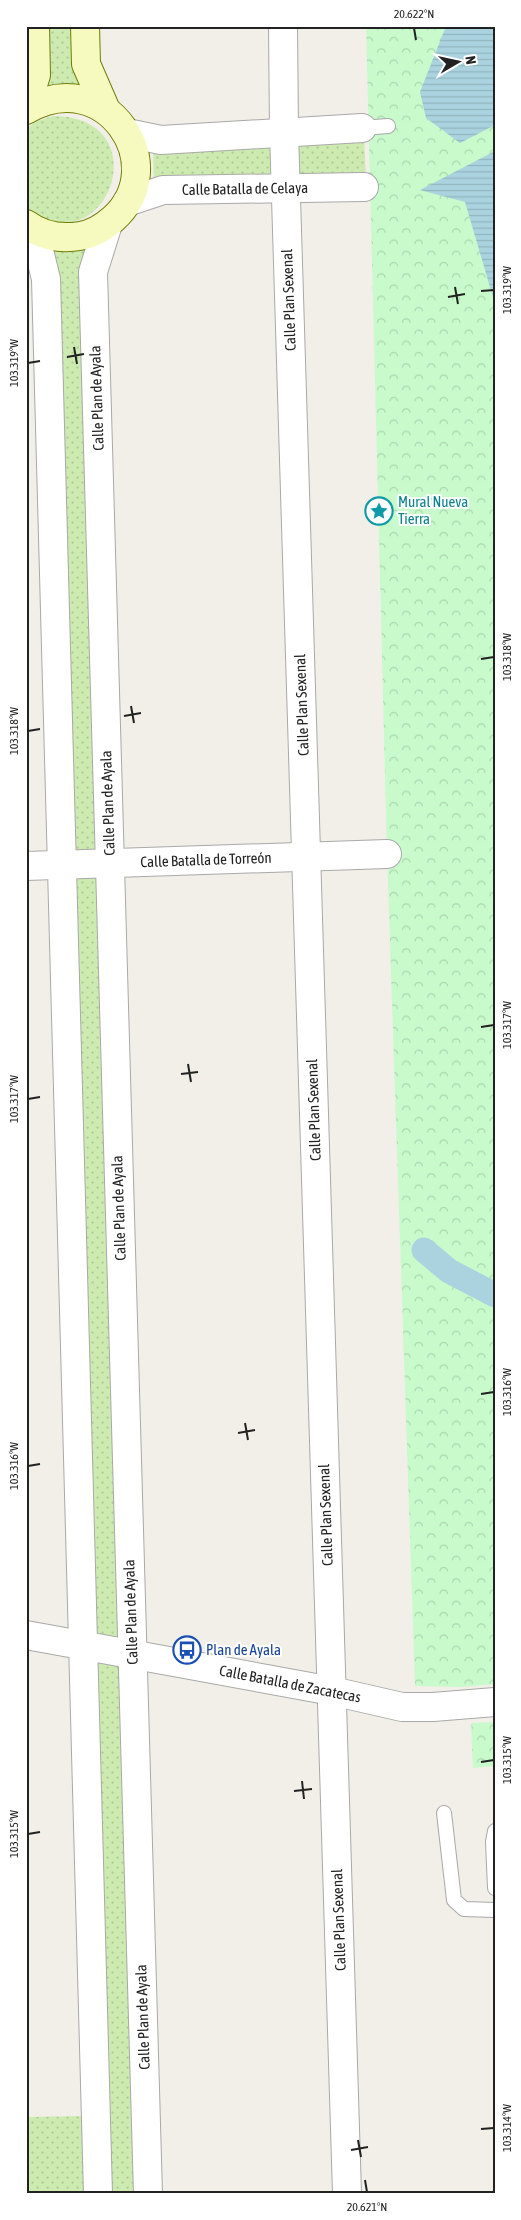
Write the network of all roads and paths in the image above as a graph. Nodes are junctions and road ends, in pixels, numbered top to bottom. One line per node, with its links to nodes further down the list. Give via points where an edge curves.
1 (35, 26): 4 (street, via 36,75)
2 (85, 26): 5 (street, via 86,64)
3 (283, 26): 9 (street, Calle Plan Sexenal)
4 (26, 109): 5 (street, via 58,98 80,98)
5 (106, 110): 8 (street)
6 (388, 126): 7 (lane)
7 (362, 128): 9 (street)
8 (127, 132): 9 (street, via 161,140); 12 (street, via 135,155 135,179)
9 (284, 132): 11 (street, Calle Plan Sexenal)
10 (364, 186): 11 (street, Calle Batalla de Celaya)
11 (286, 188): 12 (street, Calle Batalla de Celaya, via 163,190); 16 (street, Calle Plan Sexenal)
12 (127, 202): 13 (street)
13 (108, 224): 14 (street, via 85,236 72,238 59,238); 17 (street, Calle Plan de Ayala, via 93,272)
14 (30, 227): 18 (street, via 46,279)
15 (387, 854): 16 (street, Calle Batalla de Torreón)
16 (306, 857): 17 (street, Calle Batalla de Torreón); 23 (street, Calle Plan Sexenal)
17 (109, 863): 18 (street, Calle Batalla de Torreón); 22 (street, Calle Plan de Ayala)
18 (62, 864): 19 (street, Calle Batalla de Torreón); 21 (street)
19 (26, 866)
20 (26, 1634): 21 (street, Calle Batalla de Zacatecas)
21 (83, 1645): 22 (street, Calle Batalla de Zacatecas); 29 (street)
22 (132, 1654): 23 (street, Calle Batalla de Zacatecas); 30 (street, Calle Plan de Ayala)
23 (332, 1691): 24 (street, Calle Batalla de Zacatecas, via 408,1708); 31 (street, Calle Plan Sexenal)
24 (495, 1702)
25 (444, 1813): 28 (lane, via 454,1900 464,1909)
26 (495, 1831): 27 (lane)
27 (495, 1888)
28 (495, 1910)
29 (98, 2194)
30 (148, 2194)
31 (347, 2194)

